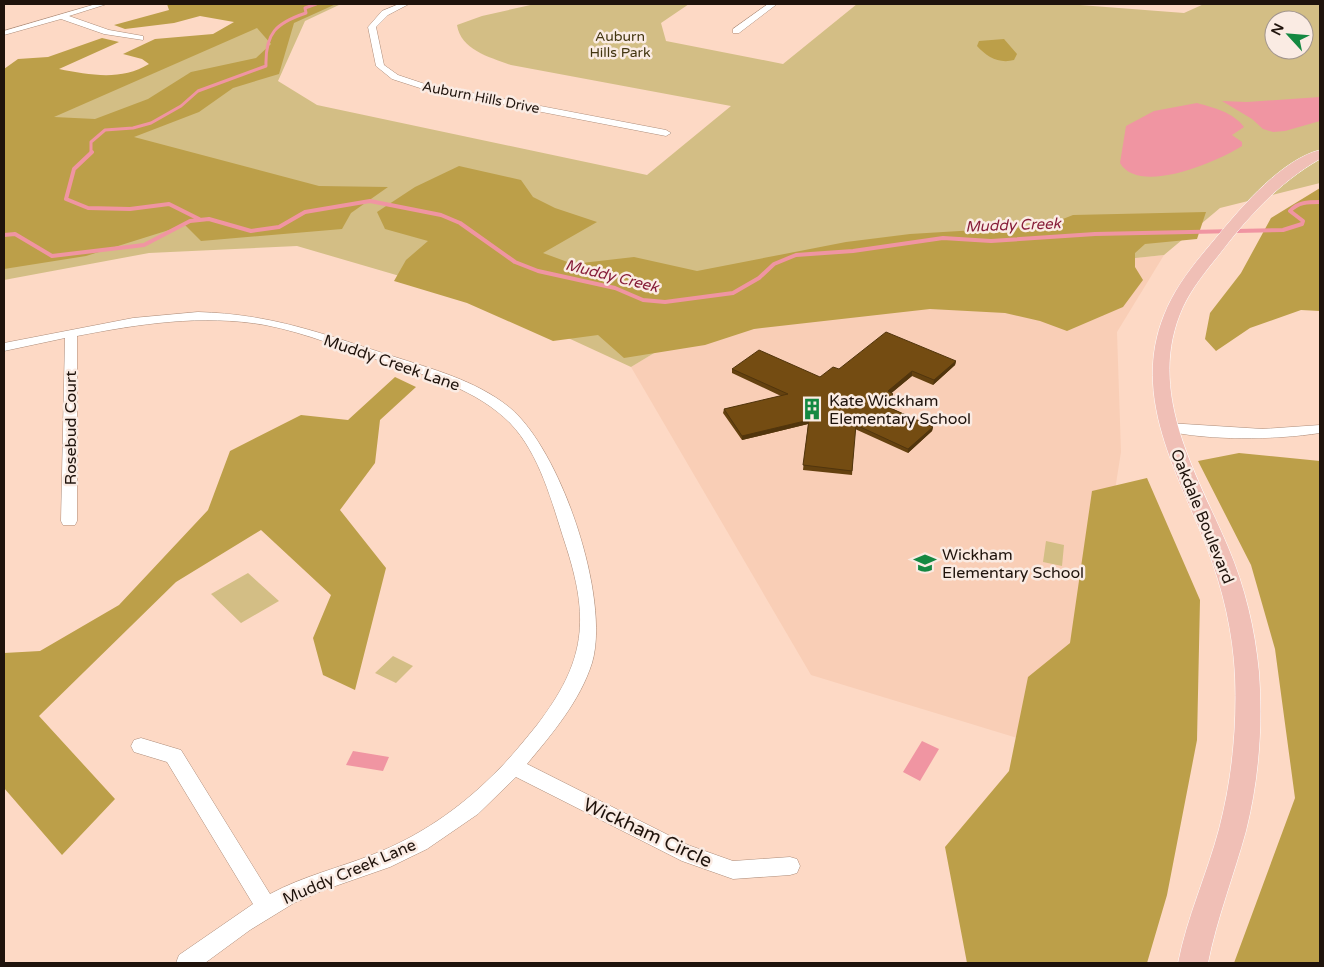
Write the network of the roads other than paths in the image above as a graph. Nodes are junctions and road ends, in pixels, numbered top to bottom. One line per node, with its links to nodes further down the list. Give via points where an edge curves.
1 (103, 4): 4 (street)
2 (406, 4): 8 (street, Auburn Hills Drive, via 385,13 372,27 378,63 395,77 423,86)
3 (773, 4): 5 (street)
4 (63, 17): 6 (street); 7 (street, via 107,32)
5 (736, 31)
6 (4, 33)
7 (140, 38)
8 (666, 133)
9 (1320, 154): 12 (main road, Oakdale Boulevard, via 1287,173 1244,214 1179,299 1164,339 1161,386)
10 (71, 334): 11 (street, Muddy Creek Lane); 14 (street, Rosebud Court); 16 (street, Muddy Creek Lane, via 188,316 262,321 437,374 477,392 517,423 539,456 582,567 588,599 588,638 577,680)
11 (4, 347)
12 (1168, 427): 13 (street, via 1273,435); 20 (main road, Oakdale Boulevard, via 1177,457 1218,548 1231,586 1243,637 1247,673 1247,744 1240,796)
13 (1320, 429)
14 (69, 521)
15 (141, 746): 18 (street, via 174,756)
16 (514, 767): 17 (street, Wickham Circle, via 682,852 733,870); 18 (street, Muddy Creek Lane, via 484,798 435,834 382,860 304,888)
17 (790, 866)
18 (266, 907): 19 (street, Muddy Creek Lane)
19 (187, 963)
20 (1193, 963)

